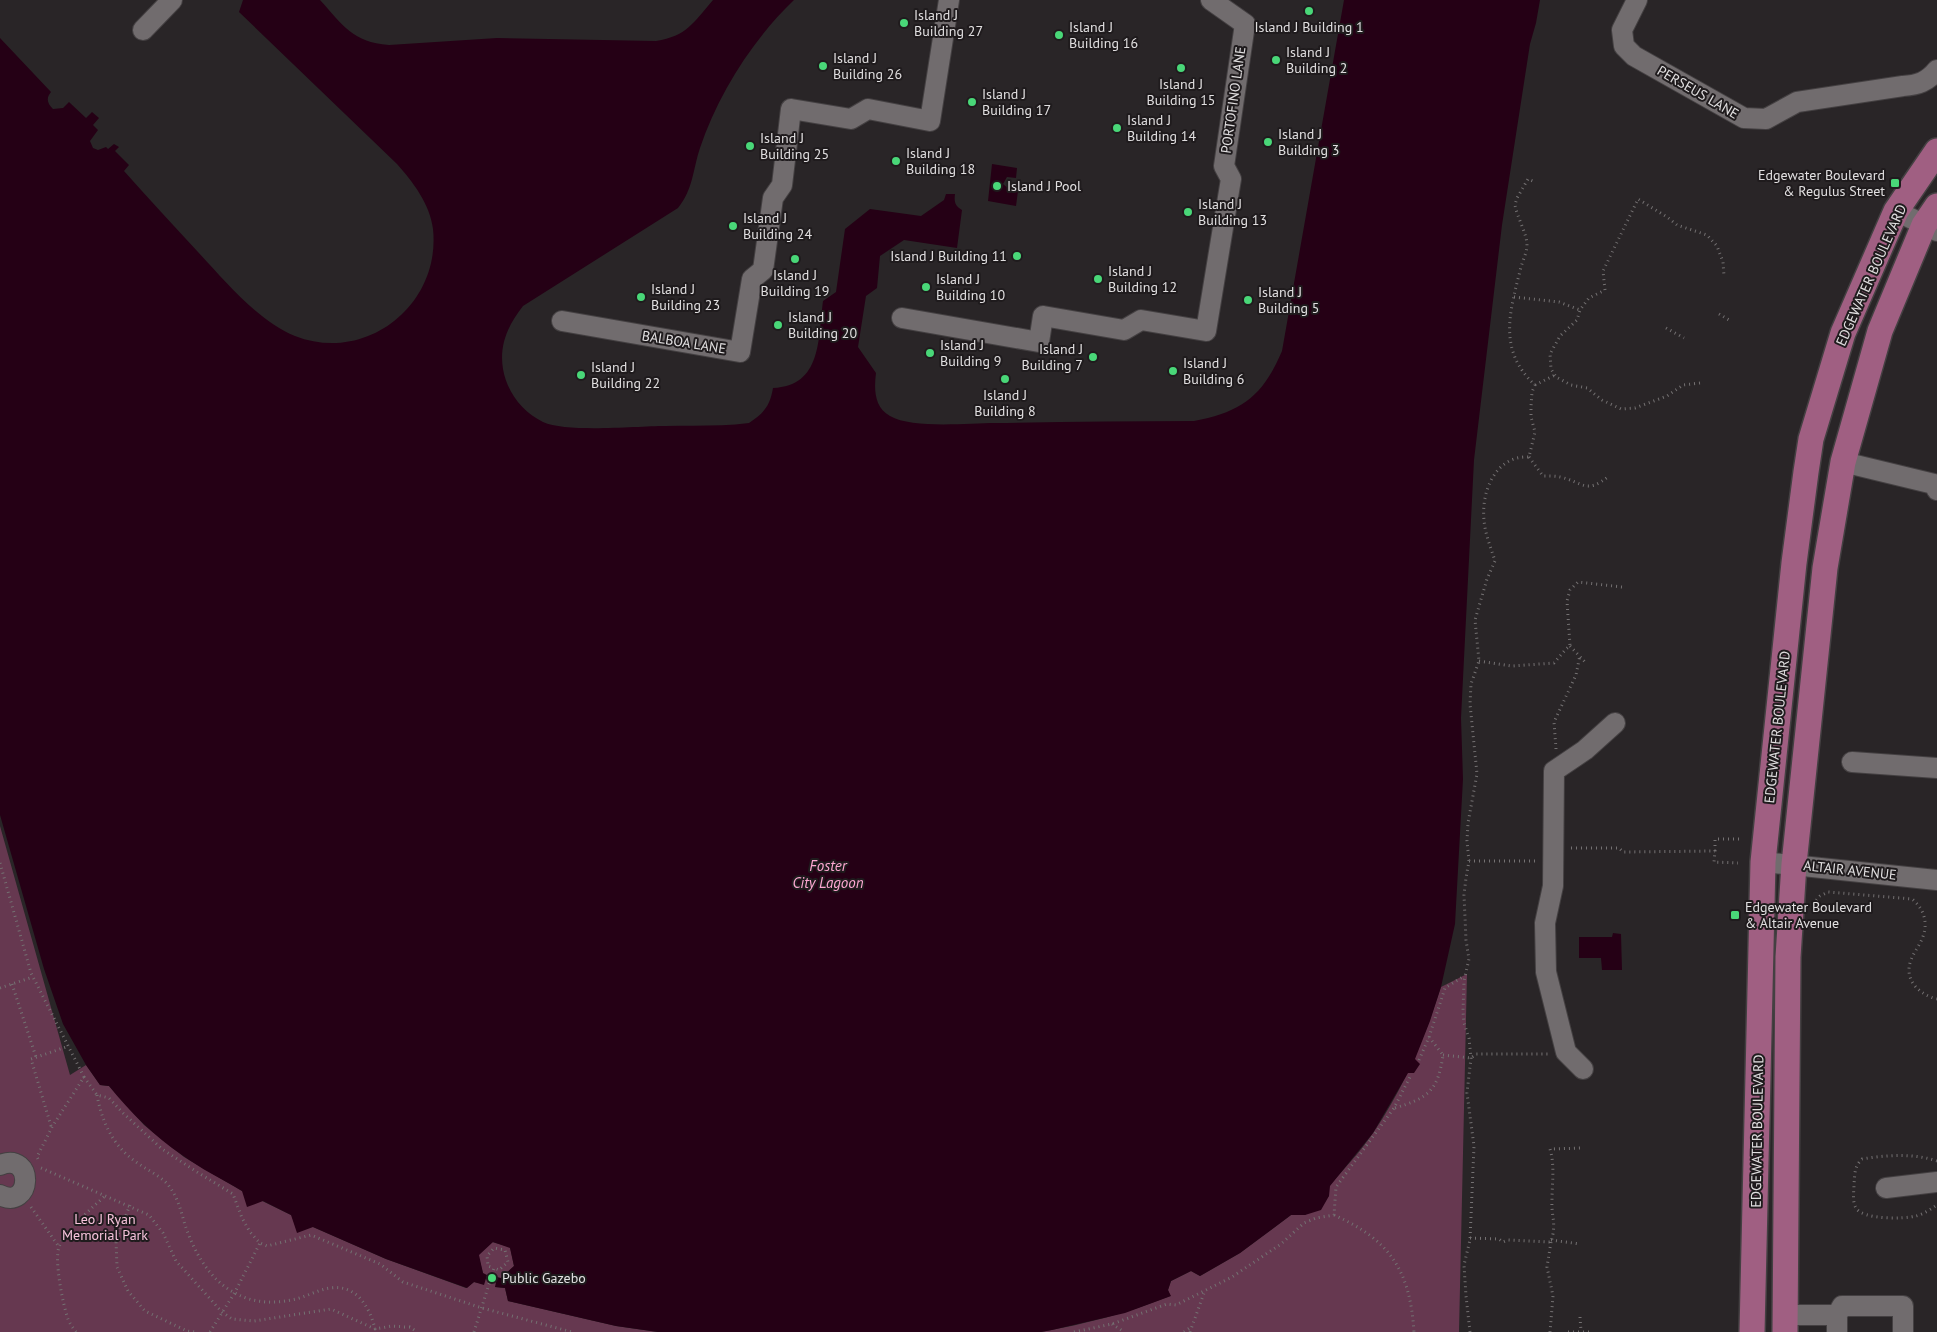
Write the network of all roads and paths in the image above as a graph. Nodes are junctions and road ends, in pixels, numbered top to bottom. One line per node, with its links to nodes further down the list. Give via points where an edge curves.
1 (172, 0): 5 (street)
2 (949, 0): 17 (street, BALBOA LANE, via 930,121 868,109 851,118 791,109 782,185 773,198 763,270 752,279 740,352)
3 (1211, 0): 15 (street, PORTOFINO LANE, via 1245,24 1224,166 1231,179 1206,331 1141,320 1124,330 1043,316 1039,342)
4 (1637, 0): 6 (street, PERSEUS LANE, via 1622,30 1624,46 1634,56 1744,118 1766,119 1797,102 1918,85)
5 (144, 30)
6 (1937, 70)
7 (1937, 151): 9 (main road, EDGEWATER BOULEVARD)
8 (1536, 182): 12 (path, via 1528,179 1515,205 1527,247)
9 (1896, 210): 10 (street); 40 (main road, EDGEWATER BOULEVARD, via 1843,333 1811,439 1794,563)
10 (1933, 221): 24 (main road, EDGEWATER BOULEVARD, via 1880,331)
11 (1724, 276): 13 (path, via 1724,262 1717,246 1707,235 1677,225 1638,200 1602,271 1605,290 1589,298)
12 (1514, 297): 13 (path, via 1559,302); 22 (path, via 1509,329 1511,347 1518,364)
13 (1580, 310): 20 (path, via 1577,320 1560,336 1550,354)
14 (1719, 314): 16 (path)
15 (902, 318)
16 (1729, 320)
17 (562, 321)
18 (1666, 328): 19 (path)
19 (1684, 338)
20 (1554, 374): 21 (path, via 1570,385 1587,388 1621,409 1635,408 1668,396 1684,385); 22 (path)
21 (1700, 383)
22 (1535, 385): 23 (path, via 1531,417 1535,432)
23 (1529, 457): 25 (path, via 1543,476 1561,477 1584,486 1598,485); 30 (path, via 1504,463 1487,489 1484,522 1495,561 1475,620)
24 (1843, 462): 26 (street); 43 (main road, EDGEWATER BOULEVARD, via 1825,568)
25 (1609, 476)
26 (1936, 486)
27 (1622, 587): 28 (path, via 1578,582 1570,590 1567,611)
28 (1570, 646): 29 (path); 30 (path, via 1554,663 1512,666)
29 (1580, 655): 31 (path); 34 (path, via 1576,675 1554,722 1554,741)
30 (1479, 660): 39 (path, via 1471,684 1470,704 1477,774 1468,823)
31 (1585, 662)
32 (1615, 724): 34 (street)
33 (1852, 762): 35 (street)
34 (1562, 766): 38 (street, via 1554,771)
35 (1937, 768)
36 (1741, 839): 37 (path, via 1715,840)
37 (1714, 851): 38 (path, via 1623,852 1619,848); 42 (path, via 1714,862)
38 (1553, 857): 39 (path, via 1546,862); 53 (street, via 1553,886 1545,923 1546,972)
39 (1469, 861): 47 (path, via 1464,895 1469,959)
40 (1763, 862): 43 (street, ALTAIR AVENUE); 105 (main road, EDGEWATER BOULEVARD)
41 (0, 863): 46 (path)
42 (1738, 863)
43 (1794, 864): 44 (street, ALTAIR AVENUE); 85 (main road, EDGEWATER BOULEVARD, via 1788,957)
44 (1937, 880)
45 (1810, 912): 50 (path, via 1820,896 1828,892 1912,899 1922,909 1925,922 1922,941 1910,961 1909,973 1923,995)
46 (33, 976): 48 (path); 52 (path)
47 (1464, 976): 51 (path, via 1445,988); 56 (path, via 1464,1023)
48 (12, 984): 49 (path); 55 (path)
49 (0, 988)
50 (1937, 999)
51 (1428, 1037): 54 (path); 57 (path)
52 (69, 1046): 55 (path); 60 (path)
53 (1564, 1046): 56 (path, via 1549,1054 1476,1054); 58 (street)
54 (1443, 1055): 56 (path); 62 (path, via 1441,1071 1427,1096)
55 (36, 1057): 63 (path, via 31,1059)
56 (1471, 1058): 73 (path, via 1467,1093 1474,1146)
57 (1419, 1060)
58 (1583, 1069)
59 (1411, 1075): 62 (path)
60 (84, 1077): 61 (path); 63 (path)
61 (97, 1095): 75 (path, via 109,1098 162,1149 233,1194 242,1218); 79 (path, via 100,1113 119,1148 168,1185 176,1196 192,1244 210,1273 222,1286)
62 (1394, 1108): 72 (path, via 1336,1187)
63 (52, 1127): 69 (path, via 37,1157 39,1169)
64 (1582, 1148): 74 (path, via 1550,1149 1554,1160 1552,1201 1555,1228)
65 (0, 1166): 68 (street, via 7,1163 19,1166 26,1180 19,1195 8,1198)
66 (1937, 1182): 67 (street)
67 (1886, 1188)
68 (0, 1195)
69 (106, 1195): 70 (path); 77 (path, via 82,1217)
70 (130, 1205): 82 (path, via 149,1215 163,1232 176,1261); 91 (path, via 116,1240 117,1267 128,1292 145,1311)
71 (31, 1207): 77 (path)
72 (1334, 1215): 80 (path, via 1304,1223 1281,1244); 100 (path, via 1367,1232 1388,1251 1410,1297)
73 (1470, 1238): 74 (path, via 1504,1242); 101 (path, via 1464,1265)
74 (1551, 1241): 76 (path); 102 (path, via 1547,1267 1552,1296)
75 (260, 1242): 79 (path); 81 (path, via 267,1246 311,1235 380,1264 404,1282)
76 (1580, 1244)
77 (59, 1247): 90 (path, via 62,1297)
78 (494, 1268): 78 (path, via 499,1270 508,1262 505,1250 494,1248 487,1256 488,1266); 81 (path)
79 (235, 1292): 82 (path); 88 (path, via 267,1302 290,1301 328,1288 348,1290 363,1300 372,1314)
80 (1204, 1292): 84 (path, via 1176,1305 1166,1304); 87 (path)
81 (482, 1308): 94 (path); 95 (path)
82 (222, 1312): 88 (path, via 232,1319 254,1321 331,1309); 92 (path)
83 (1580, 1317): 89 (path)
84 (1112, 1324): 96 (path); 97 (path)
85 (1785, 1324): 86 (street)
86 (1837, 1324): 106 (street, via 1842,1306 1904,1306)
87 (1192, 1327): 98 (path); 99 (path)
88 (374, 1331): 93 (path, via 392,1326 410,1327)
89 (1582, 1331): 103 (path); 104 (path)
90 (76, 1332)
91 (195, 1332)
92 (210, 1332)
93 (417, 1332)
94 (474, 1332)
95 (572, 1332)
96 (1074, 1332)
97 (1124, 1332)
98 (1184, 1332)
99 (1190, 1332)
100 (1414, 1332)
101 (1470, 1332)
102 (1550, 1332)
103 (1568, 1332)
104 (1590, 1332)
105 (1752, 1332)
106 (1903, 1332)

